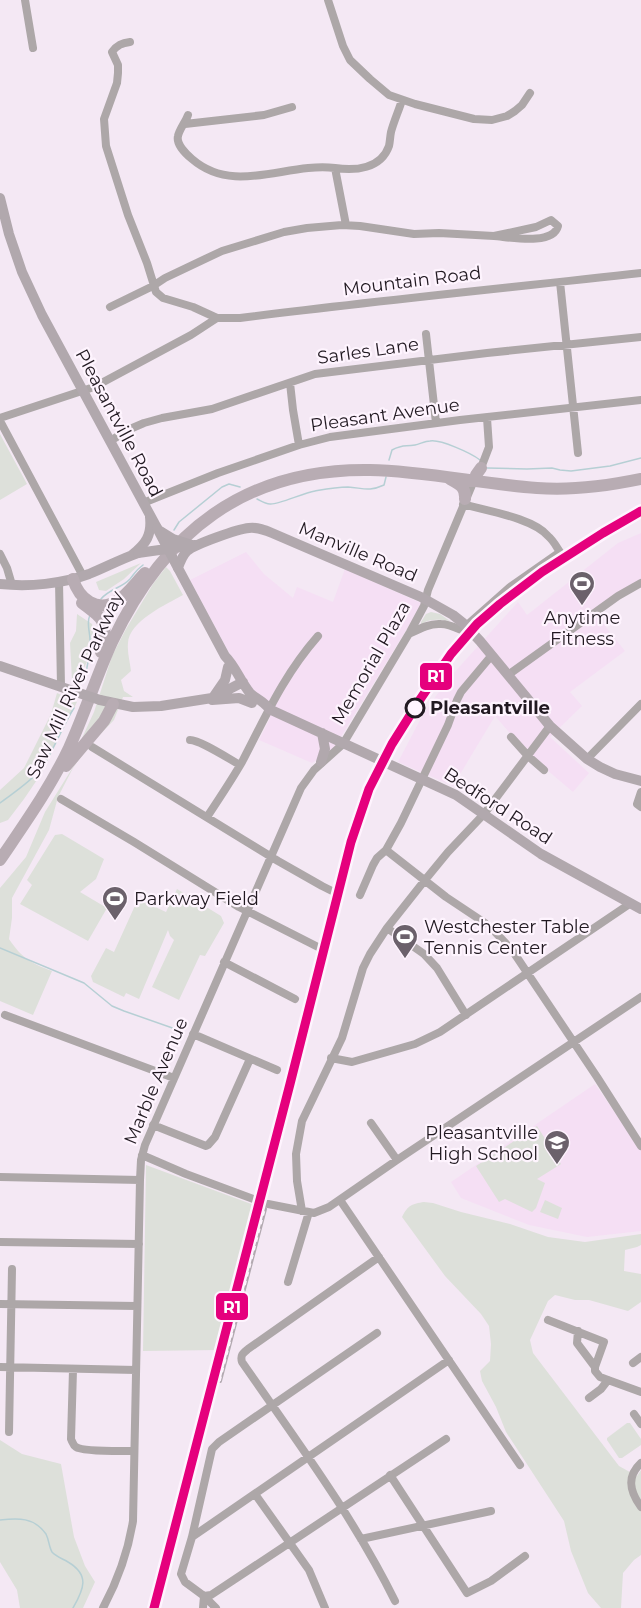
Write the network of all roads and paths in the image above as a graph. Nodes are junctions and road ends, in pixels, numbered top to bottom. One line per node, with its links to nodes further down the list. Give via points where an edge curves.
1 (25, 0): 4 (street)
2 (328, 0): 6 (street, via 350,60 389,95)
3 (130, 42): 14 (street, via 122,43 112,52 118,73 104,119 106,146)
4 (33, 48)
5 (530, 93): 6 (street, via 507,116 492,120)
6 (402, 100): 8 (street, via 381,160 360,169)
7 (292, 107): 8 (street, via 264,115 186,119 178,141 184,152 204,168 231,177)
8 (335, 168): 10 (street)
9 (0, 201): 22 (main road, Pleasantville Road, via 22,272)
10 (346, 225): 11 (street, via 414,234); 14 (street, via 284,232 222,251)
11 (494, 236): 11 (street, via 536,228 551,220 558,226 555,233 536,240)
12 (641, 273): 13 (street, Mountain Road)
13 (560, 282): 16 (street, Mountain Road); 19 (street)
14 (153, 286): 15 (street); 16 (street, via 163,298)
15 (110, 307)
16 (217, 318): 22 (street)
17 (426, 334): 20 (street)
18 (641, 336): 19 (street, Sarles Lane)
19 (566, 345): 20 (street, Sarles Lane); 24 (street)
20 (429, 360): 21 (street, Sarles Lane, via 315,374); 27 (street)
21 (291, 383): 28 (street, Sarles Lane, via 212,409 144,423); 29 (street)
22 (82, 390): 26 (street); 28 (main road, Pleasantville Road)
23 (641, 400): 24 (street, Pleasant Avenue)
24 (572, 408): 25 (street, Pleasant Avenue); 30 (street)
25 (487, 418): 27 (street, Pleasant Avenue); 34 (street, Memorial Plaza, via 487,456)
26 (0, 419): 46 (street)
27 (436, 423): 29 (street, Pleasant Avenue, via 353,433)
28 (110, 441): 38 (main road, Pleasantville Road)
29 (299, 445): 38 (street, Pleasant Avenue)
30 (578, 453)
31 (380, 467): 32 (highway, Saw Mill River Parkway); 45 (highway, Saw Mill River Parkway, via 344,464 313,468 246,489 186,527); 79 (highway, Saw Mill River Parkway, via 329,471 270,485 225,507 179,542 125,616 70,746)
32 (395, 468): 34 (highway, Saw Mill River Parkway); 35 (highway, Saw Mill River Parkway)
33 (641, 472): 34 (highway, Saw Mill River Parkway, via 557,482)
34 (477, 474): 35 (highway, Saw Mill River Parkway); 36 (highway, Saw Mill River Parkway, via 519,487 559,489); 37 (street, Memorial Plaza)
35 (446, 477): 37 (highway, via 462,487)
36 (641, 479)
37 (464, 502): 50 (street, Memorial Plaza); 51 (street, via 531,524 547,534 560,552 518,581)
38 (143, 503): 39 (main road, Pleasantville Road)
39 (153, 530): 40 (main road, bridge); 41 (main road, Pleasantville Road, bridge); 42 (main road)
40 (195, 545): 41 (main road, Manville Road, bridge); 44 (main road); 50 (main road, Manville Road, via 243,529 261,529)
41 (168, 549): 42 (main road, Manville Road, bridge); 44 (main road, Pleasantville Road, bridge)
42 (136, 553): 46 (main road, Manville Road)
43 (0, 554): 49 (street)
44 (178, 568): 56 (main road, Pleasantville Road)
45 (146, 572): 46 (highway, via 122,597 107,604 86,600); 54 (highway, Saw Mill River Parkway)
46 (70, 579): 49 (main road, Manville Road); 54 (highway, via 70,591 103,621); 60 (street)
47 (641, 583): 58 (street)
48 (0, 584): 49 (main road, Manville Road)
49 (12, 585)
50 (426, 599): 51 (main road, Manville Road); 52 (street, Memorial Plaza)
51 (472, 632): 52 (street, via 442,623); 55 (main road, Manville Road)
52 (409, 634): 70 (street, Memorial Plaza)
53 (318, 636): 65 (street)
54 (101, 652): 85 (highway, Saw Mill River Parkway, via 60,754)
55 (492, 655): 58 (main road, Manville Road); 77 (street, via 461,692)
56 (226, 662): 59 (main road, Pleasantville Road); 61 (main road, via 225,680)
57 (0, 666): 60 (main road)
58 (508, 675): 66 (main road, Manville Road)
59 (240, 684): 61 (main road); 62 (main road); 65 (main road, Bedford Road)
60 (61, 686): 63 (main road, bridge)
61 (210, 698): 62 (main road, Bedford Road, via 240,698); 63 (main road, via 148,708)
62 (252, 703): 65 (main road, Bedford Road)
63 (113, 704): 79 (highway, via 104,721)
64 (641, 704): 73 (street)
65 (269, 709): 67 (main road, Bedford Road); 75 (street)
66 (550, 726): 72 (street); 73 (main road, Manville Road)
67 (322, 733): 70 (main road, Bedford Road); 74 (main road, via 325,749)
68 (512, 736): 72 (street)
69 (190, 740): 75 (street, via 200,741)
70 (343, 744): 74 (street, Marble Avenue); 77 (main road, Bedford Road)
71 (92, 747): 84 (street)
72 (528, 756): 76 (street); 83 (street)
73 (587, 759): 78 (main road, Manville Road, via 615,774)
74 (321, 762): 87 (street, Marble Avenue, via 301,788)
75 (240, 765): 84 (street)
76 (544, 770)
77 (422, 778): 83 (main road, Bedford Road); 86 (street)
78 (641, 781)
79 (46, 790): 88 (highway, Saw Mill River Parkway)
80 (641, 792): 82 (street, via 637,804)
81 (61, 799): 93 (street)
82 (641, 807)
83 (484, 814): 89 (street); 92 (main road, Bedford Road, via 541,854)
84 (207, 817): 87 (street)
85 (0, 849)
86 (386, 850): 89 (street); 91 (street, via 373,865)
87 (271, 856): 90 (street); 93 (street, Marble Avenue)
88 (0, 860)
89 (425, 880): 94 (street); 95 (street)
90 (332, 891)
91 (360, 896)
92 (636, 906): 99 (street)
93 (247, 911): 97 (street); 98 (street, Marble Avenue)
94 (485, 923)
95 (387, 928): 103 (street, via 417,948 437,968); 106 (street, via 363,968 342,1038)
96 (496, 933): 99 (street)
97 (318, 947)
98 (225, 962): 101 (street); 104 (street, Marble Avenue)
99 (527, 973): 103 (street); 105 (street)
100 (641, 997): 105 (street)
101 (295, 999)
102 (5, 1015): 109 (street)
103 (466, 1015): 106 (street, via 415,1044 352,1062)
104 (194, 1034): 107 (street); 109 (street, Marble Avenue)
105 (573, 1042): 112 (street); 114 (street)
106 (331, 1058): 120 (street, via 299,1135 297,1172)
107 (250, 1059): 108 (street); 111 (street, via 208,1145)
108 (277, 1070)
109 (174, 1078): 111 (street, Marble Avenue)
110 (371, 1123): 114 (street)
111 (153, 1125): 113 (street, Marble Avenue)
112 (641, 1145)
113 (142, 1155): 116 (street, Marble Avenue); 117 (street)
114 (397, 1160): 118 (street)
115 (0, 1177): 116 (street)
116 (140, 1180): 122 (street, Marble Avenue)
117 (256, 1200)
118 (340, 1200): 120 (street, via 318,1212); 123 (street)
119 (268, 1204): 120 (street)
120 (305, 1211): 125 (street)
121 (0, 1242): 122 (street)
122 (139, 1244): 128 (street, Marble Avenue)
123 (379, 1257): 133 (street); 143 (street, via 242,1353 242,1362)
124 (12, 1269): 127 (street)
125 (288, 1282)
126 (0, 1304): 127 (street)
127 (12, 1304): 128 (street); 136 (street)
128 (137, 1306): 139 (street, Marble Avenue)
129 (548, 1320): 130 (street)
130 (578, 1331): 137 (street, via 577,1343); 137 (street, via 604,1342)
131 (377, 1333): 143 (street)
132 (641, 1357): 134 (street)
133 (449, 1360): 149 (street); 151 (street)
134 (633, 1363)
135 (0, 1367): 136 (street)
136 (10, 1367): 138 (street); 146 (street)
137 (595, 1367): 140 (street, via 600,1377)
138 (74, 1370): 139 (street); 148 (street, via 74,1446)
139 (136, 1370): 148 (street, Marble Avenue)
140 (608, 1380): 141 (street); 142 (street)
141 (641, 1392)
142 (589, 1398)
143 (272, 1405): 149 (street); 158 (street, via 212,1449)
144 (634, 1414): 145 (street)
145 (641, 1424)
146 (9, 1432)
147 (446, 1439): 152 (street)
148 (134, 1451): 164 (street, Marble Avenue, via 130,1540 121,1571)
149 (308, 1457): 153 (street); 155 (street)
150 (641, 1463): 154 (street, via 630,1480)
151 (520, 1465)
152 (390, 1475): 155 (street); 157 (street)
153 (255, 1494): 158 (street); 160 (street)
154 (641, 1507)
155 (341, 1508): 159 (street); 160 (street)
156 (491, 1511): 157 (street)
157 (424, 1526): 159 (street); 161 (street, via 467,1593)
158 (192, 1537): 162 (street, via 181,1574 185,1582)
159 (361, 1539): 163 (street)
160 (290, 1544): 162 (street); 167 (street, via 309,1570)
161 (525, 1556)
162 (204, 1596): 165 (street); 166 (street)
163 (394, 1601)
164 (103, 1608)
165 (203, 1608)
166 (216, 1608)
167 (325, 1608)

